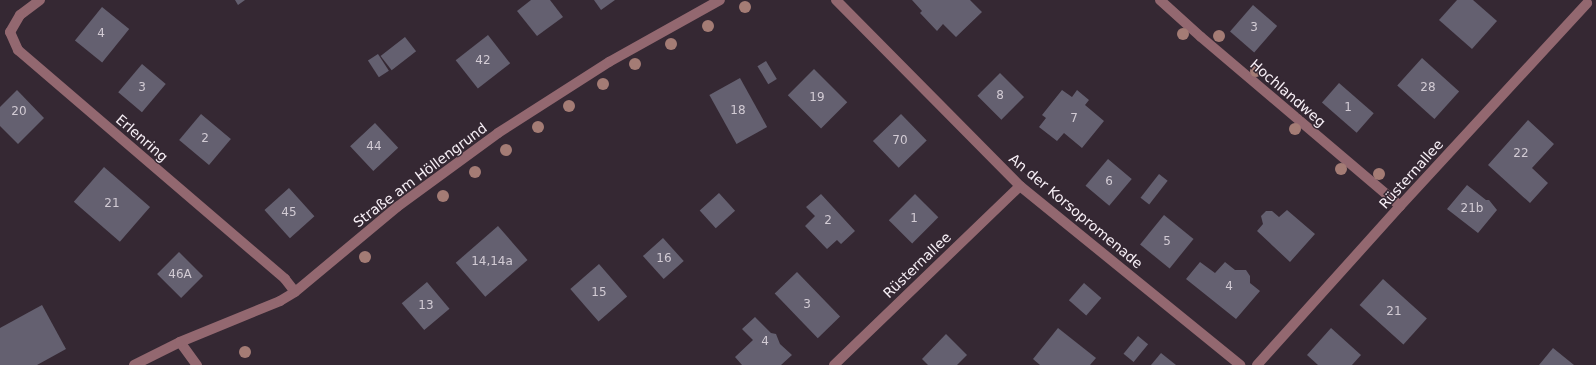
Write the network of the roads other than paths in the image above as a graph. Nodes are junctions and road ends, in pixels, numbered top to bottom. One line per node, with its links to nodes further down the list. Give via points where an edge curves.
1 (40, 0): 8 (street, Erlenring, via 20,15 10,32 18,50 285,279)
2 (720, 0): 8 (street, Straße am Höllengrund, via 609,62 498,133 397,207)
3 (836, 0): 6 (street, An der Korsopromenade)
4 (1160, 0): 7 (street, Hochlandweg)
5 (1587, 3): 7 (street, Rüsternallee)
6 (1020, 186): 12 (street, Rüsternallee); 13 (street, An der Korsopromenade)
7 (1400, 206): 14 (street, Rüsternallee)
8 (295, 292): 9 (street, Straße am Höllengrund, via 266,307)
9 (180, 342): 10 (street, Straße am Höllengrund); 11 (street)
10 (134, 365)
11 (198, 365)
12 (834, 365)
13 (1240, 365)
14 (1257, 365)

